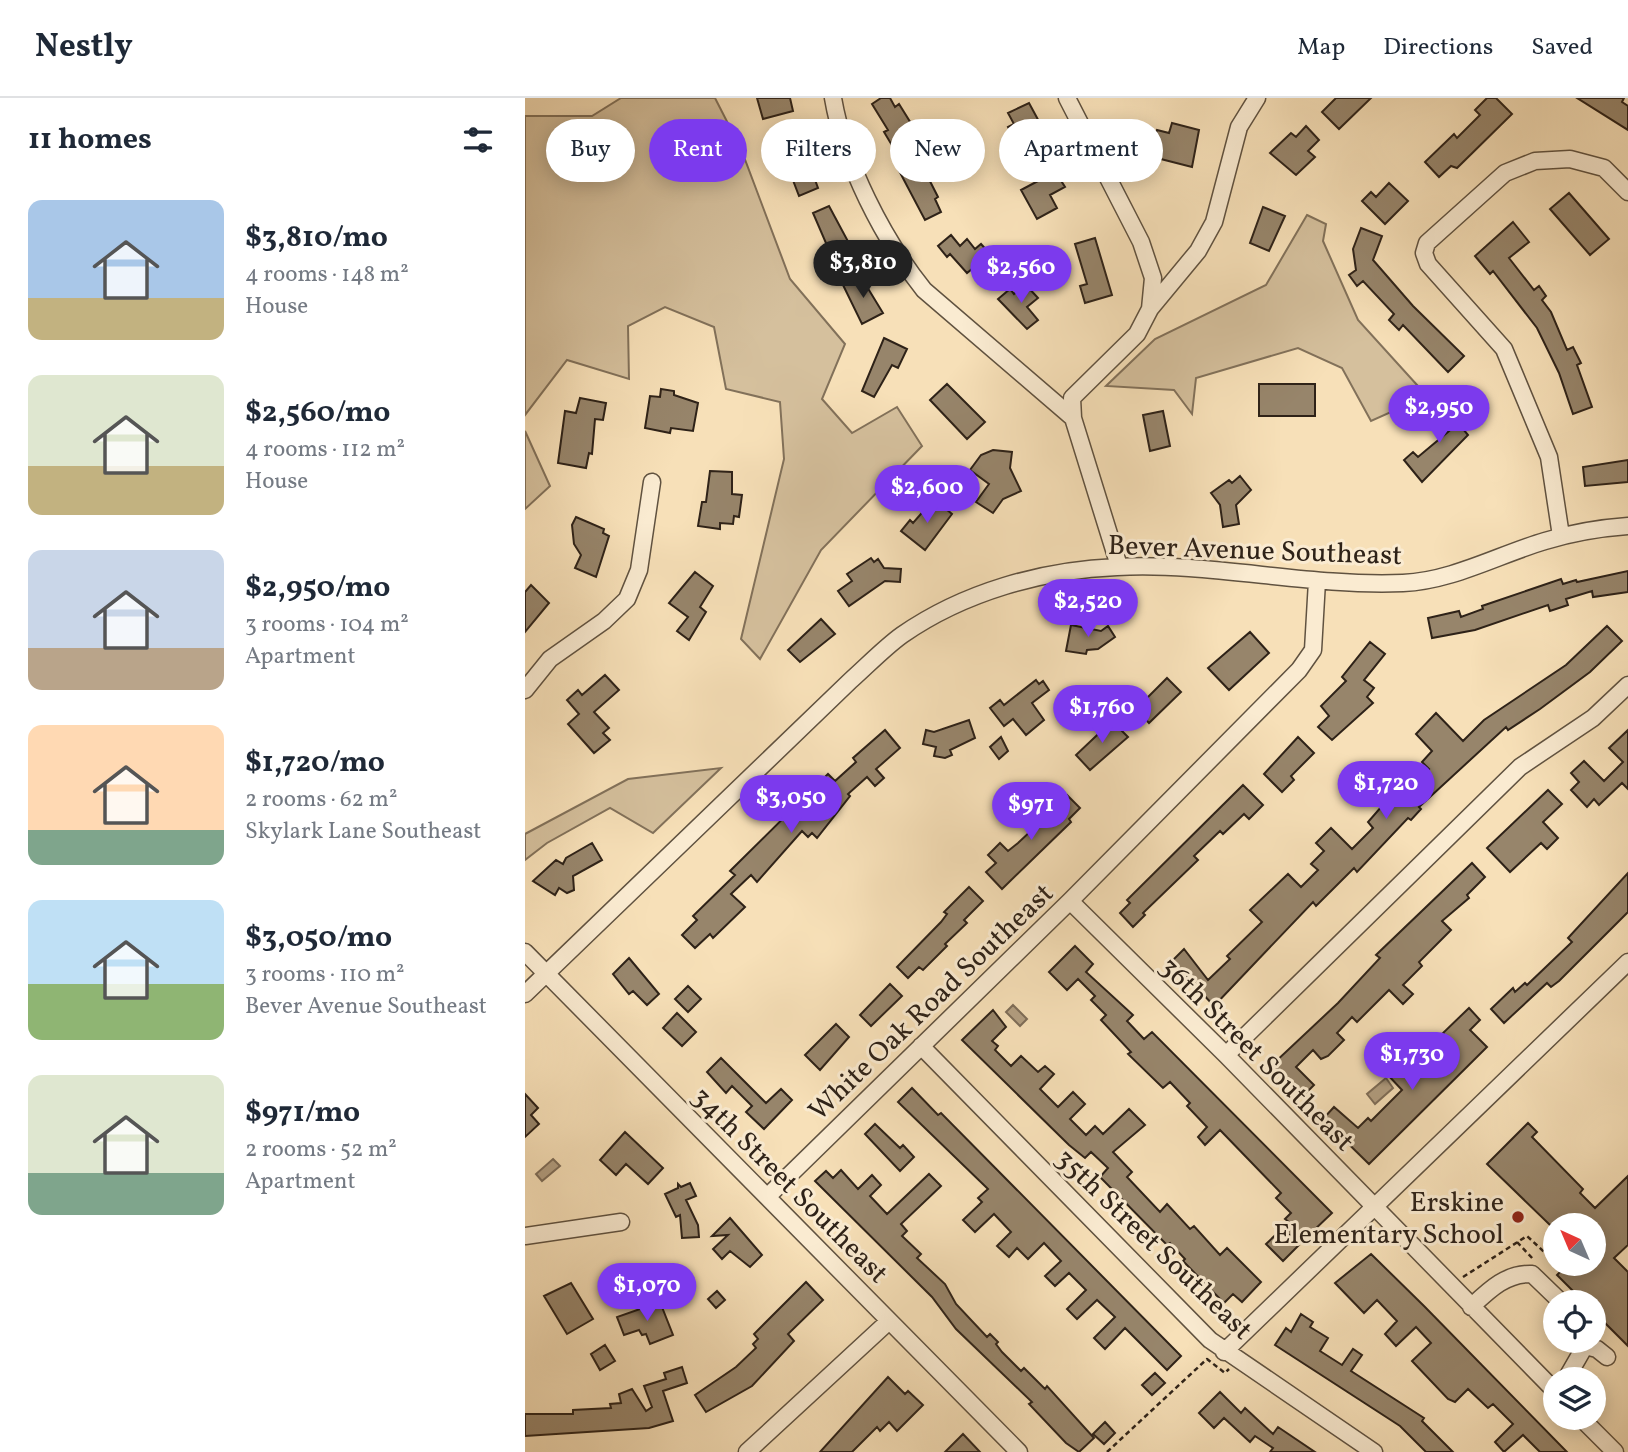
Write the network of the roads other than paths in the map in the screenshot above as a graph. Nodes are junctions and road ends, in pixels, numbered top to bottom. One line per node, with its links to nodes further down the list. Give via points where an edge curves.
1 (834, 98): 6 (street, via 838,128 874,210 910,273)
2 (1067, 98): 5 (street, via 1141,242 1153,278)
3 (1257, 98): 5 (street, via 1239,127 1214,222 1198,251)
4 (1628, 192): 9 (street, via 1604,168 1570,159 1535,161 1505,173 1427,243 1424,253 1504,349 1549,457)
5 (1150, 309): 6 (street, via 1137,334 1072,398)
6 (1073, 418): 10 (street)
7 (652, 482): 13 (street, via 639,570 627,599 550,659)
8 (1628, 526): 9 (street, Bever Avenue Southeast)
9 (1561, 537): 11 (street, Bever Avenue Southeast, via 1450,575 1405,583)
10 (1119, 566): 11 (street, Bever Avenue Southeast); 17 (street, Bever Avenue Southeast, via 1063,572 1008,585 949,608 901,636)
11 (1317, 581): 14 (street, White Oak Road Southeast, via 1314,650 1299,670)
12 (1628, 685): 20 (street, via 1593,718 1520,766)
13 (525, 690)
14 (1070, 901): 19 (street, White Oak Road Southeast); 20 (street, 36th Street Southeast)
15 (525, 952): 17 (street, 34th Street Southeast)
16 (1628, 962): 22 (street)
17 (546, 974): 18 (street, Bever Avenue Southeast); 21 (street, 34th Street Southeast)
18 (525, 994)
19 (921, 1046): 21 (street, White Oak Road Southeast); 28 (street, 35th Street Southeast)
20 (1226, 1055): 22 (street, 36th Street Southeast)
21 (767, 1197): 27 (street, 34th Street Southeast)
22 (1375, 1210): 26 (street, 36th Street Southeast); 28 (street)
23 (621, 1222): 24 (street)
24 (525, 1236)
25 (1549, 1290): 26 (street, via 1532,1273 1520,1273 1506,1278)
26 (1471, 1307): 31 (street, 36th Street Southeast)
27 (890, 1321): 33 (street); 34 (street, 34th Street Southeast)
28 (1224, 1352): 35 (street, 35th Street Southeast)
29 (1602, 1353): 30 (street)
30 (1607, 1357)
31 (1543, 1379)
32 (1593, 1430): 36 (street)
33 (747, 1452)
34 (1019, 1452)
35 (1374, 1452)
36 (1615, 1452)

